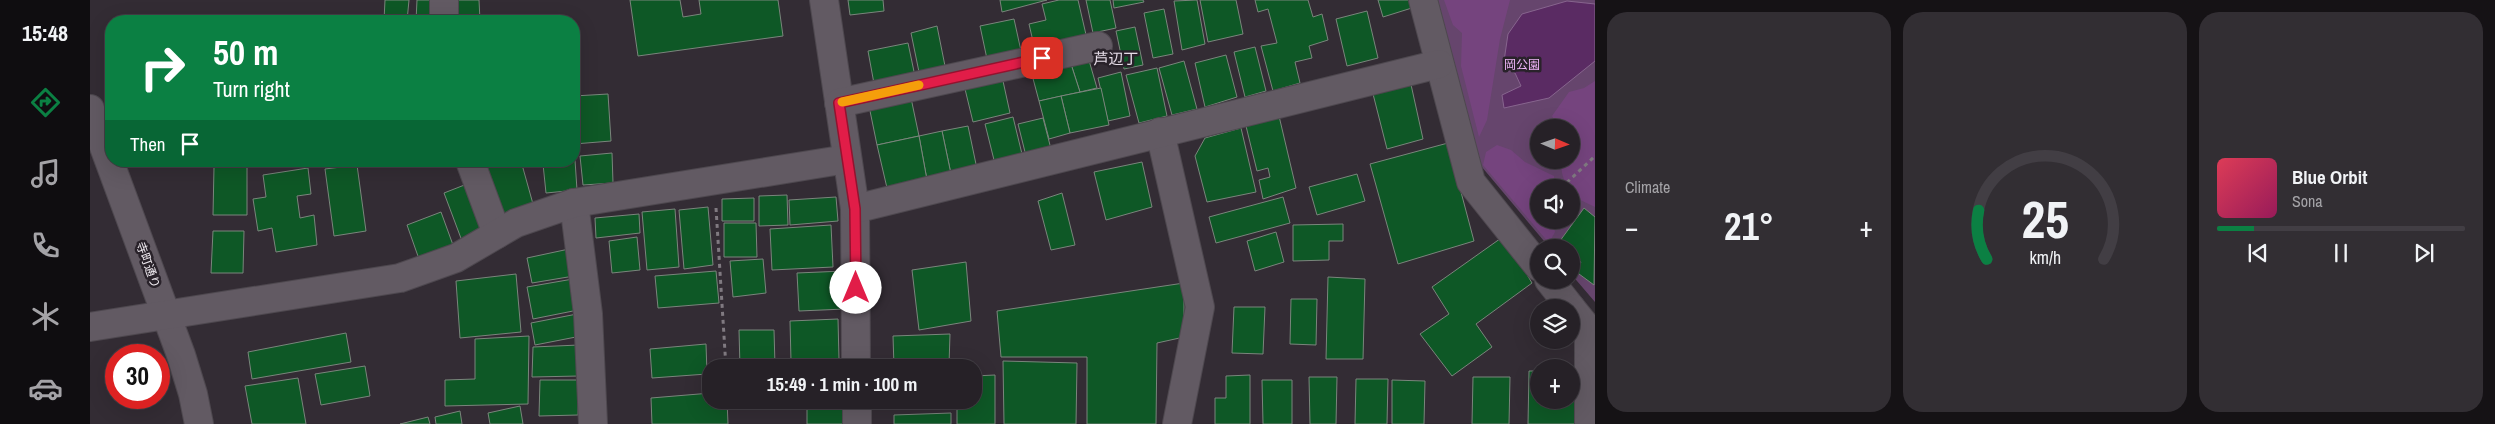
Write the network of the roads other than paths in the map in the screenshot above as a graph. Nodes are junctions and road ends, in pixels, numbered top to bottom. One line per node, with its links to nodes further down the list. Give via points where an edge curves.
1 (444, 0): 4 (street)
2 (824, 0): 7 (street)
3 (1423, 0): 6 (street)
4 (444, 15)
5 (1098, 46): 7 (street)
6 (1439, 64): 9 (street); 17 (street, via 1471,182)
7 (839, 103): 11 (street)
8 (90, 109): 10 (street, 寺町通り)
9 (1160, 132): 15 (street); 29 (street, via 1200,308)
10 (105, 150)
11 (847, 159): 14 (street); 15 (street)
12 (111, 167): 20 (street, 寺町通り)
13 (472, 167): 16 (street)
14 (574, 202): 16 (street, via 516,223); 27 (street, via 588,314)
15 (855, 209): 24 (street)
16 (497, 234): 20 (street, via 456,258 400,278)
17 (1530, 256)
18 (1556, 289): 19 (street)
19 (1564, 299)
20 (166, 315): 22 (street); 26 (street, 寺町通り, via 193,394)
21 (1580, 317): 23 (street)
22 (90, 327)
23 (1592, 329): 30 (street)
24 (856, 359)
25 (857, 409): 28 (street)
26 (199, 424)
27 (593, 424)
28 (857, 424)
29 (1177, 424)
30 (1589, 424)

